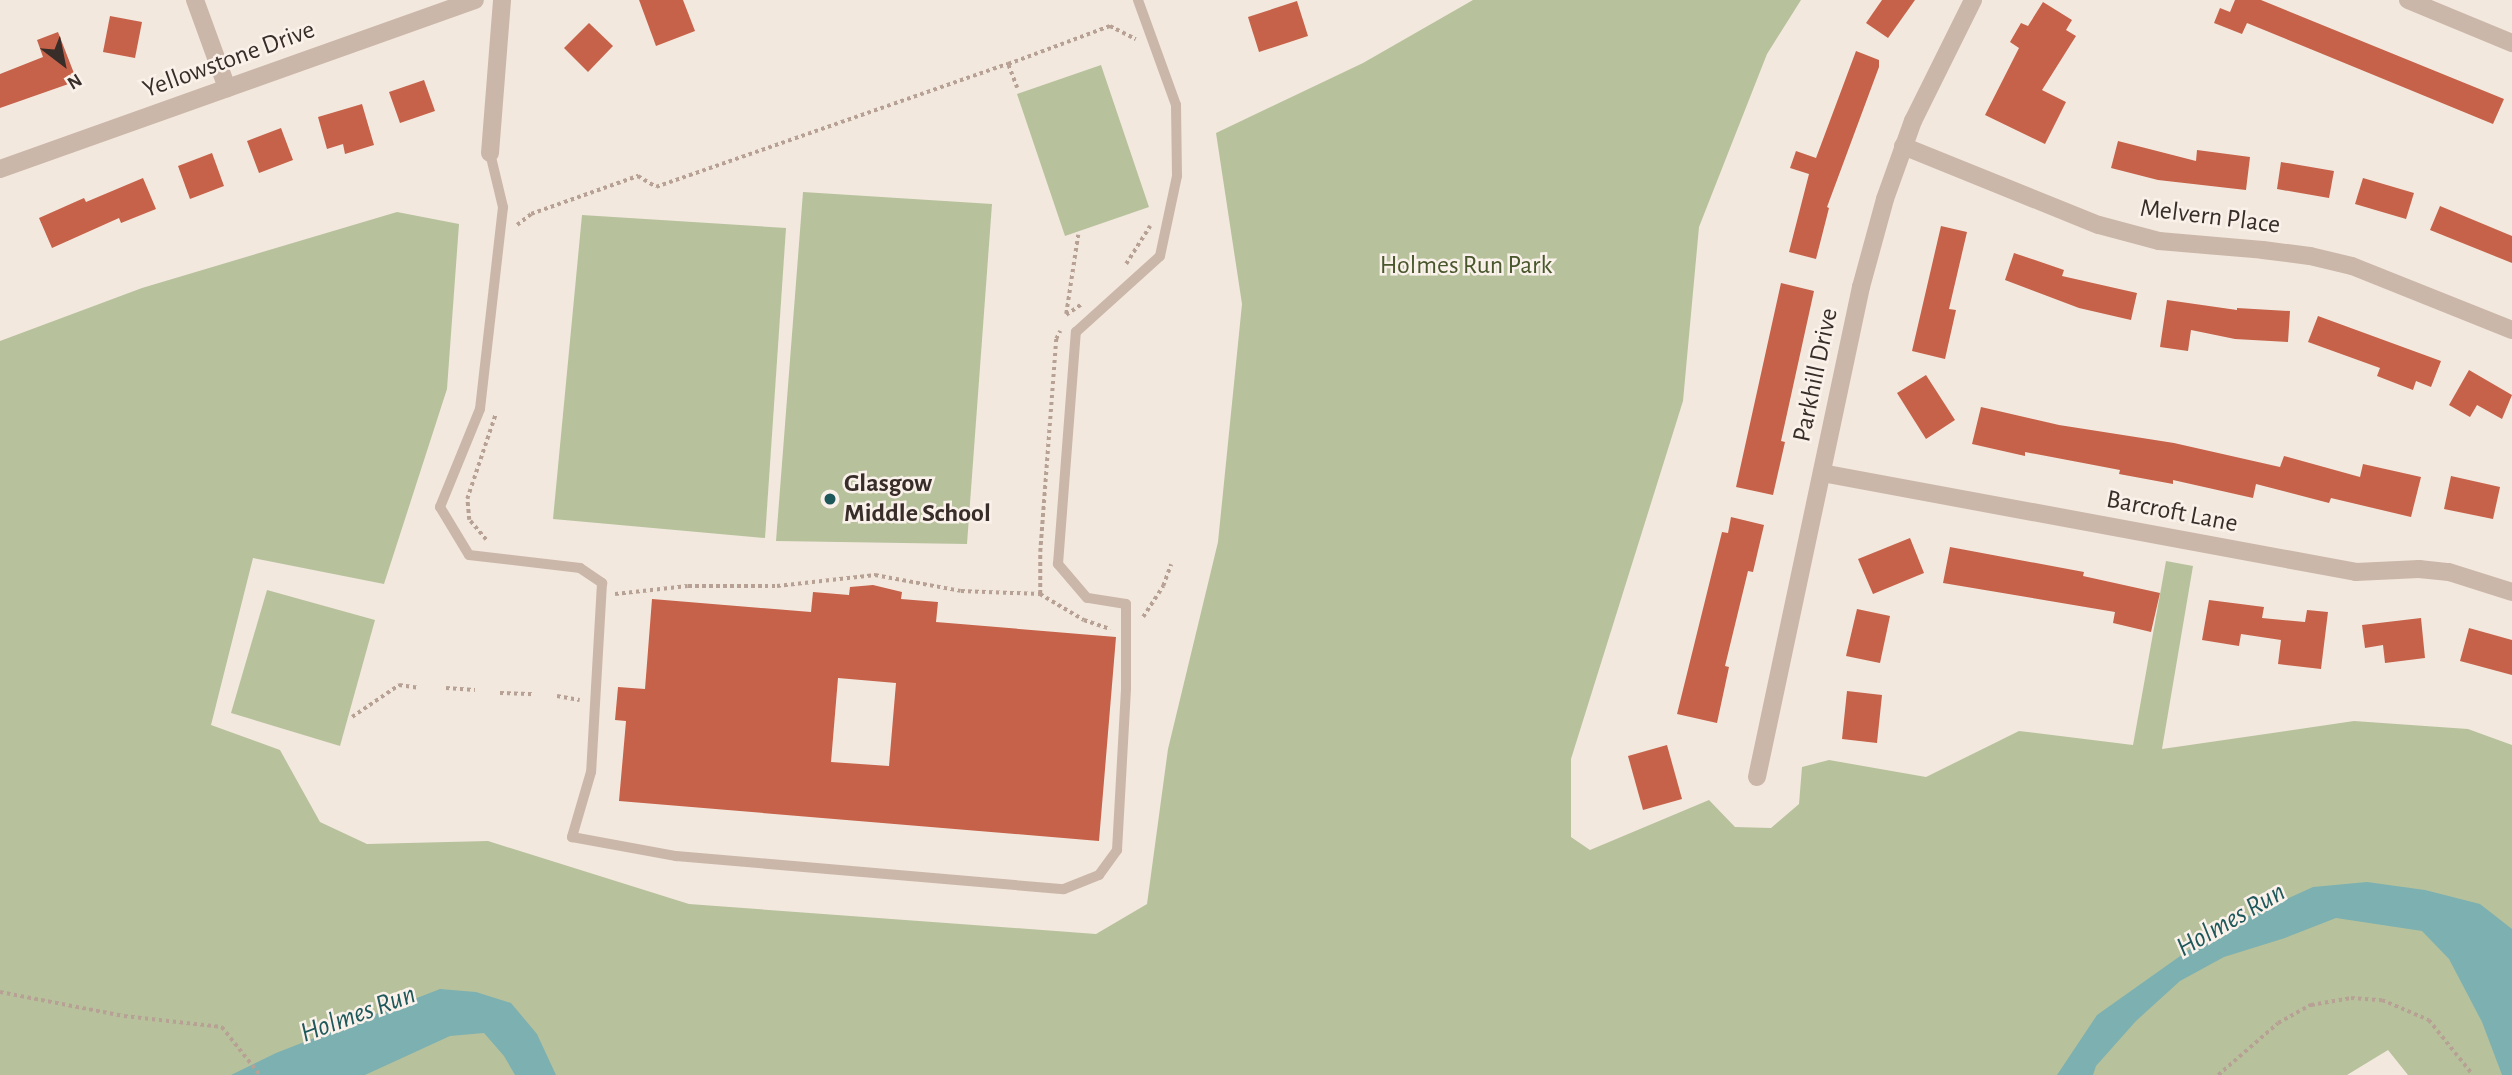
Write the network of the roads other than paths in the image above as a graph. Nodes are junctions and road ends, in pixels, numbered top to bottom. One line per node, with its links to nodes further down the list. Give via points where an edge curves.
1 (195, 0): 8 (street)
2 (474, 0): 8 (street, Yellowstone Drive)
3 (502, 0): 10 (street)
4 (1138, 0): 10 (lane, via 1176,105 1177,176 1160,256 1076,332 1058,564 1087,598 1126,604 1126,688 1117,850 1099,875 1064,889 676,856 572,837 591,772 602,583 580,568 469,555 440,507 481,409 503,207)
5 (1973, 0): 9 (street, Parkhill Drive)
6 (2408, 0): 7 (street)
7 (2512, 43)
8 (227, 88): 11 (street, Yellowstone Drive)
9 (1903, 146): 12 (street, Melvern Place, via 2099,225 2158,241 2287,253 2352,266); 13 (street, Parkhill Drive, via 1861,288)
10 (490, 153)
11 (0, 169)
12 (2512, 330)
13 (1822, 473): 14 (street, Barcroft Lane, via 2356,572 2449,572); 15 (street, Parkhill Drive)
14 (2512, 592)
15 (1757, 777)

